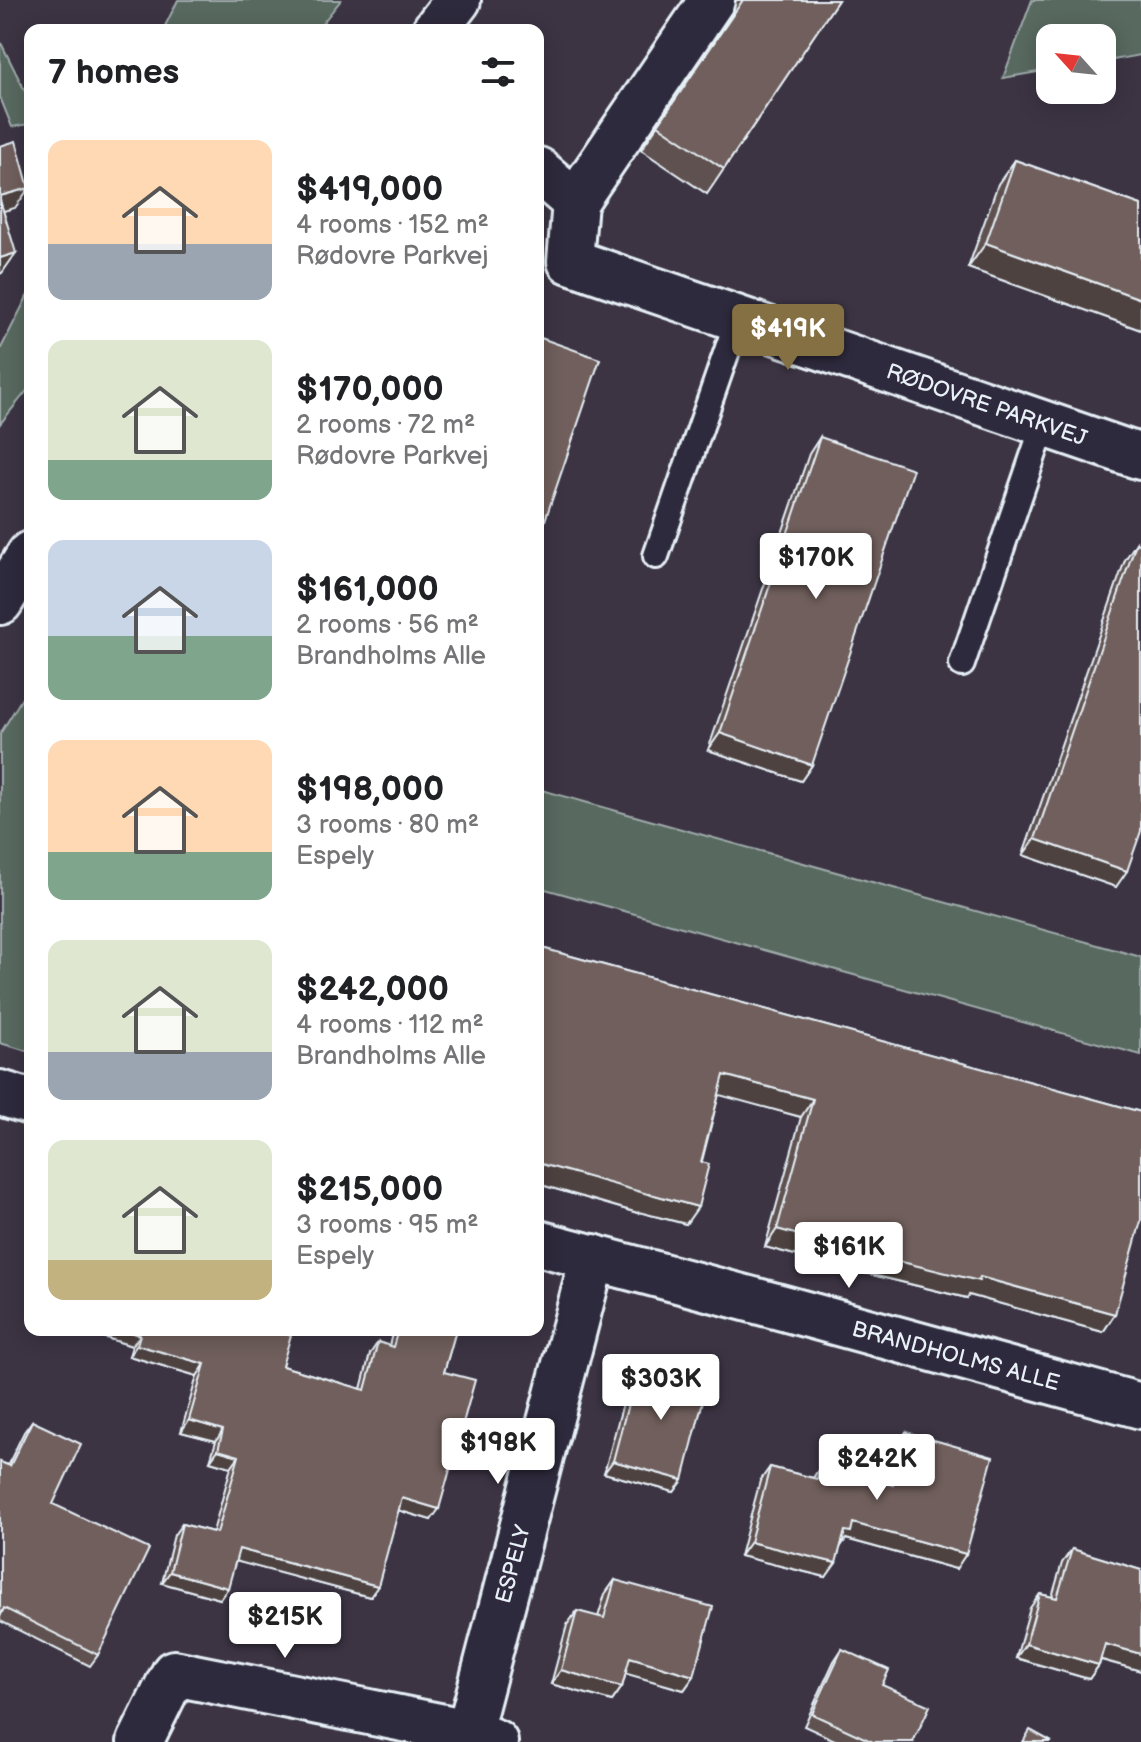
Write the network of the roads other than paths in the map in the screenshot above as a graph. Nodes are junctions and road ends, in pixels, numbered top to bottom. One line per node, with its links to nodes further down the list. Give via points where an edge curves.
1 (458, 0): 3 (street)
2 (712, 0): 5 (street, RØDOVRE PARKVEJ)
3 (440, 24)
4 (544, 175): 5 (street)
5 (575, 202): 6 (street, RØDOVRE PARKVEJ, via 570,261)
6 (738, 319): 7 (street, RØDOVRE PARKVEJ); 9 (lane)
7 (1044, 424): 8 (street, RØDOVRE PARKVEJ); 12 (lane)
8 (1141, 457)
9 (656, 556)
10 (24, 564): 11 (street)
11 (0, 602)
12 (962, 664)
13 (0, 1093): 14 (street)
14 (24, 1100)
15 (544, 1245): 16 (street, BRANDHOLMS ALLE)
16 (593, 1257): 17 (street, BRANDHOLMS ALLE); 18 (street, ESPELY)
17 (1141, 1406)
18 (482, 1737): 19 (street, ESPELY, via 174,1673)
19 (140, 1742)

